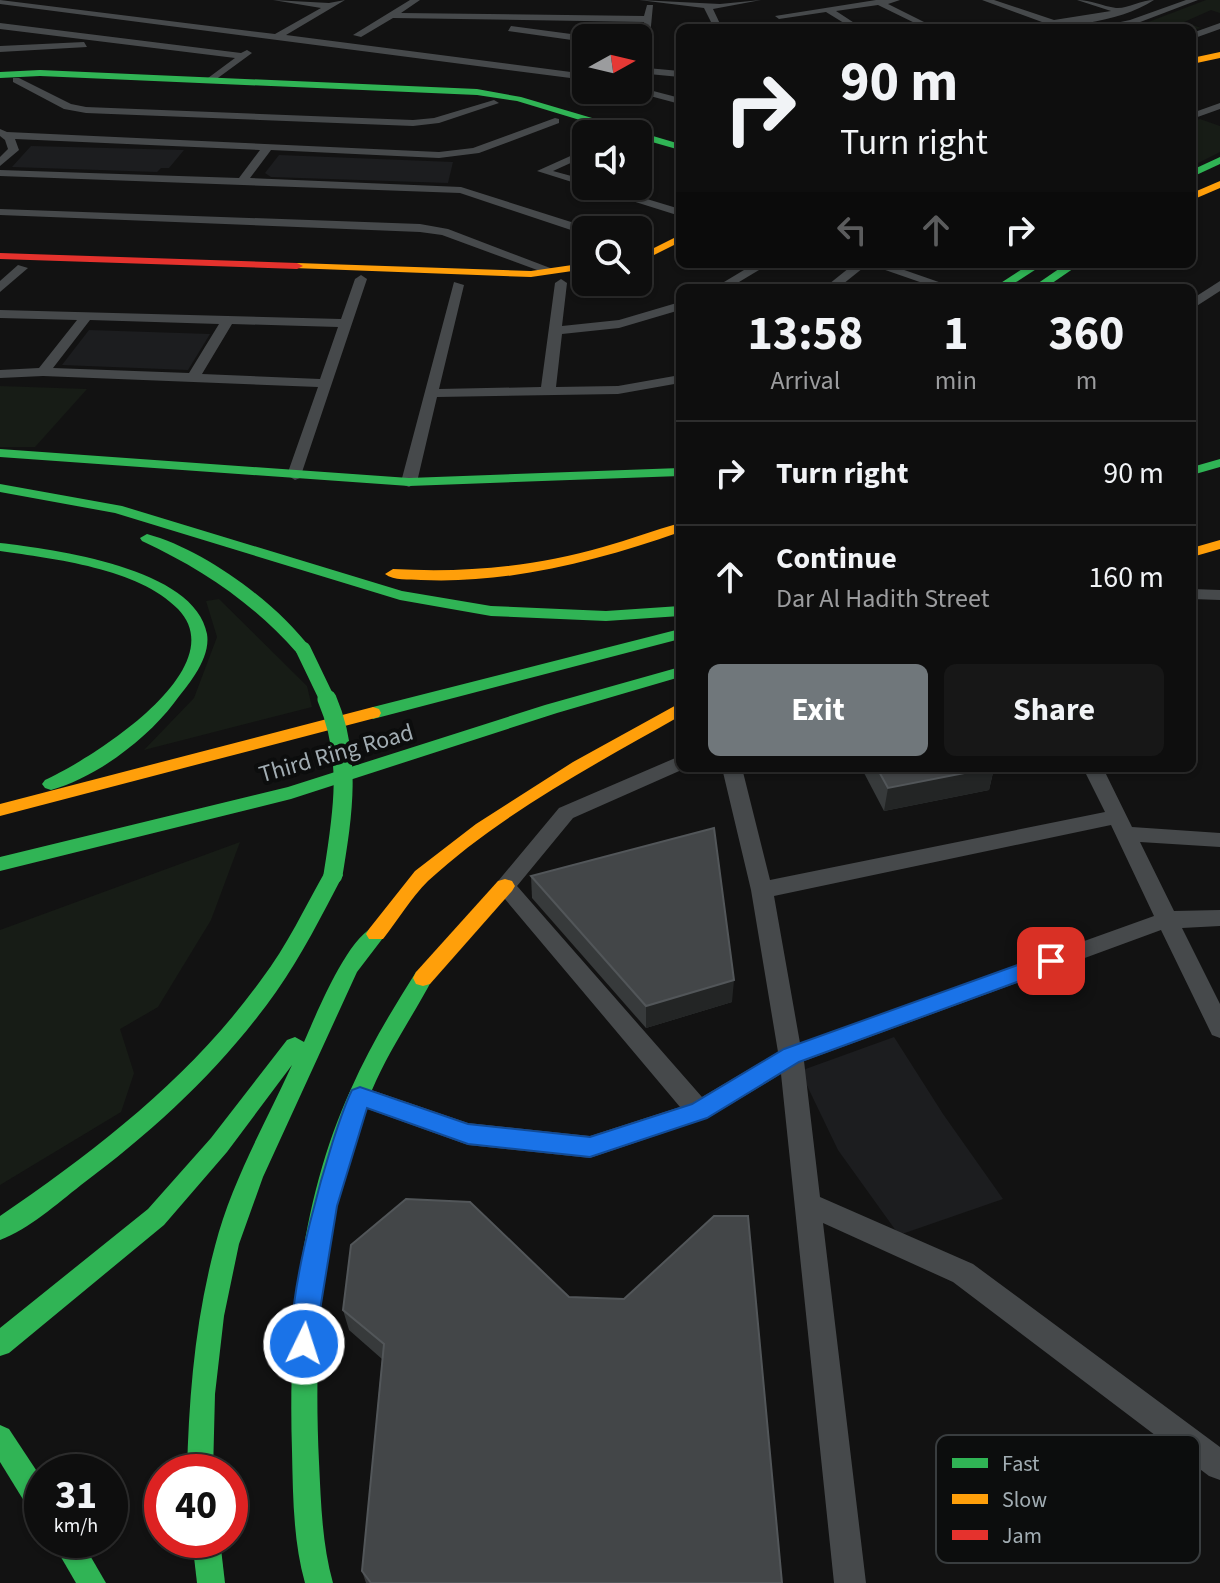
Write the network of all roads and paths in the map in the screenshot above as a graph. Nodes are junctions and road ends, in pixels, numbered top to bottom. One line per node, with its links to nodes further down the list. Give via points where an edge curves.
1 (76, 0): 16 (street)
2 (277, 0): 17 (street)
3 (341, 0): 17 (street)
4 (416, 0): 22 (street)
5 (643, 0): 12 (street)
6 (896, 0): 14 (street)
7 (986, 0): 25 (street)
8 (1081, 0): 19 (street)
9 (1150, 0): 19 (street)
10 (1194, 0): 32 (street)
11 (0, 1): 20 (street)
12 (651, 1): 15 (street); 24 (street)
13 (753, 1): 15 (street); 23 (street)
14 (878, 2): 18 (street); 30 (street)
15 (712, 3): 27 (street)
16 (108, 4): 20 (street); 21 (street)
17 (330, 6): 36 (street)
18 (828, 10): 23 (street); 29 (street)
19 (1119, 11): 25 (street)
20 (90, 12): 41 (street)
21 (185, 14)
22 (391, 15): 24 (street); 39 (street); 43 (street)
23 (779, 16): 28 (street)
24 (649, 19): 26 (street)
25 (1055, 23): 31 (street)
26 (648, 24)
27 (717, 24)
28 (791, 24)
29 (851, 24)
30 (924, 24)
31 (1048, 24)
32 (1120, 24)
33 (278, 25): 36 (street)
34 (0, 26): 44 (street)
35 (1220, 26): 40 (street)
36 (294, 27): 37 (street); 41 (street)
37 (319, 30)
38 (345, 33): 39 (street)
39 (358, 35): 42 (street)
40 (1196, 35)
41 (277, 36): 47 (street); 53 (street)
42 (372, 37)
43 (572, 37)
44 (132, 43): 45 (street); 47 (street)
45 (0, 49)
46 (1220, 55): 49 (main road)
47 (242, 56): 55 (street)
48 (1220, 61): 50 (main road)
49 (1196, 63)
50 (1196, 64)
51 (652, 72): 52 (street)
52 (676, 74)
53 (572, 75)
54 (5, 79): 55 (main road, via 40,73); 62 (main road, via 377,91); 62 (street, via 86,110 413,123)
55 (211, 80): 65 (main road, via 477,92)
56 (652, 85): 57 (street)
57 (676, 88)
58 (652, 94): 61 (street)
59 (1220, 96): 60 (street)
60 (1206, 98)
61 (676, 100)
62 (494, 103): 66 (main road)
63 (1220, 106): 64 (street)
64 (1196, 115)
65 (589, 120)
66 (555, 121): 67 (main road); 74 (street)
67 (572, 126)
68 (3, 133): 70 (street); 79 (street, via 14,150)
69 (652, 139): 71 (main road)
70 (205, 144): 72 (street); 75 (street)
71 (676, 146)
72 (268, 147): 74 (street); 87 (street)
73 (652, 150): 76 (main road)
74 (463, 152): 81 (street)
75 (195, 155)
76 (676, 157)
77 (572, 158): 86 (street, via 543,171)
78 (1220, 160): 83 (main road)
79 (0, 163)
80 (185, 167): 85 (street)
81 (461, 167)
82 (1220, 171): 88 (main road)
83 (1196, 172)
84 (0, 173): 85 (street)
85 (176, 178): 87 (street)
86 (572, 180)
87 (242, 181): 96 (street, via 460,186)
88 (1196, 182)
89 (1220, 184): 91 (main road)
90 (1220, 194): 93 (main road)
91 (1196, 195)
92 (638, 200): 95 (street)
93 (1196, 206)
94 (0, 212): 110 (street, via 420,228 444,232)
95 (676, 212)
96 (572, 226)
97 (676, 226): 98 (main road)
98 (652, 239)
99 (676, 240): 100 (main road)
100 (652, 253)
101 (0, 256): 110 (main road)
102 (0, 267): 103 (main road)
103 (22, 268): 112 (main road); 120 (street)
104 (756, 268): 113 (street)
105 (857, 268): 114 (street)
106 (887, 268): 115 (street)
107 (1030, 268): 116 (main road)
108 (1068, 268): 117 (main road)
109 (572, 271): 110 (main road)
110 (556, 277): 111 (main road); 118 (main road, via 524,287); 127 (street)
111 (572, 278)
112 (361, 279): 118 (main road); 126 (street)
113 (727, 284)
114 (835, 284)
115 (937, 284)
116 (1005, 284)
117 (1043, 284)
118 (458, 285): 134 (street)
119 (1220, 285): 121 (street)
120 (0, 288)
121 (1196, 302)
122 (676, 308): 127 (street, via 639,322)
123 (0, 314): 124 (street)
124 (87, 316): 125 (street); 128 (street)
125 (228, 320): 126 (street); 130 (street)
126 (346, 323): 132 (street)
127 (555, 330): 133 (street)
128 (43, 372): 129 (street); 130 (street)
129 (0, 374)
130 (193, 378): 132 (street)
131 (676, 380): 133 (street, via 618,390)
132 (326, 383): 139 (street)
133 (548, 391): 134 (street)
134 (432, 393): 140 (street)
135 (0, 453): 139 (main road)
136 (1220, 463): 137 (main road)
137 (1196, 470)
138 (676, 472): 140 (main road)
139 (295, 475): 140 (main road)
140 (409, 482)
141 (0, 488): 147 (main road, via 117,509)
142 (0, 504): 172 (main road, bridge, via 95,521 171,548 249,593 285,625 325,692 344,745 347,795 333,875 318,915 288,966 246,1019 168,1102 49,1199)
143 (676, 528): 147 (main road, via 583,561 468,577 405,576)
144 (1220, 544): 146 (main road)
145 (0, 547): 157 (main road, via 55,553 162,587 188,610 198,633 196,663 183,688 138,733 58,782)
146 (1196, 552)
147 (261, 555): 150 (main road, via 400,595 491,611 606,616)
148 (1196, 594): 149 (street)
149 (1220, 595)
150 (676, 611)
151 (676, 635): 158 (main road, Third Ring Road)
152 (676, 673): 161 (main road, Third Ring Road, via 291,793)
153 (676, 711): 166 (main road, via 492,822 420,878 349,968)
154 (676, 765): 162 (street, via 566,813)
155 (733, 772): 163 (street)
156 (1095, 772): 159 (street)
157 (0, 803)
158 (0, 810)
159 (1121, 826): 160 (street); 163 (street); 165 (street)
160 (1220, 840)
161 (0, 864)
162 (505, 886): 169 (main road, via 457,934 400,1012); 170 (street)
163 (762, 890): 168 (street)
164 (1220, 918): 165 (street)
165 (1166, 920): 167 (street); 168 (street)
166 (334, 998): 173 (main road, via 156,1217); 177 (main road, via 251,1177 227,1244 202,1394)
167 (1220, 1028)
168 (791, 1056): 170 (street); 171 (street)
169 (360, 1096): 170 (street, via 468,1134 590,1147); 184 (main road, via 325,1206 305,1314 300,1434)
170 (699, 1111)
171 (808, 1204): 174 (street, via 963,1273); 185 (street)
172 (0, 1229)
173 (0, 1344)
174 (1180, 1435)
175 (0, 1438): 179 (main road)
176 (1200, 1450): 178 (street)
177 (200, 1454)
178 (1220, 1465)
179 (24, 1476)
180 (76, 1558): 182 (main road)
181 (208, 1558): 183 (main road)
182 (92, 1583)
183 (211, 1583)
184 (319, 1583)
185 (850, 1583)

